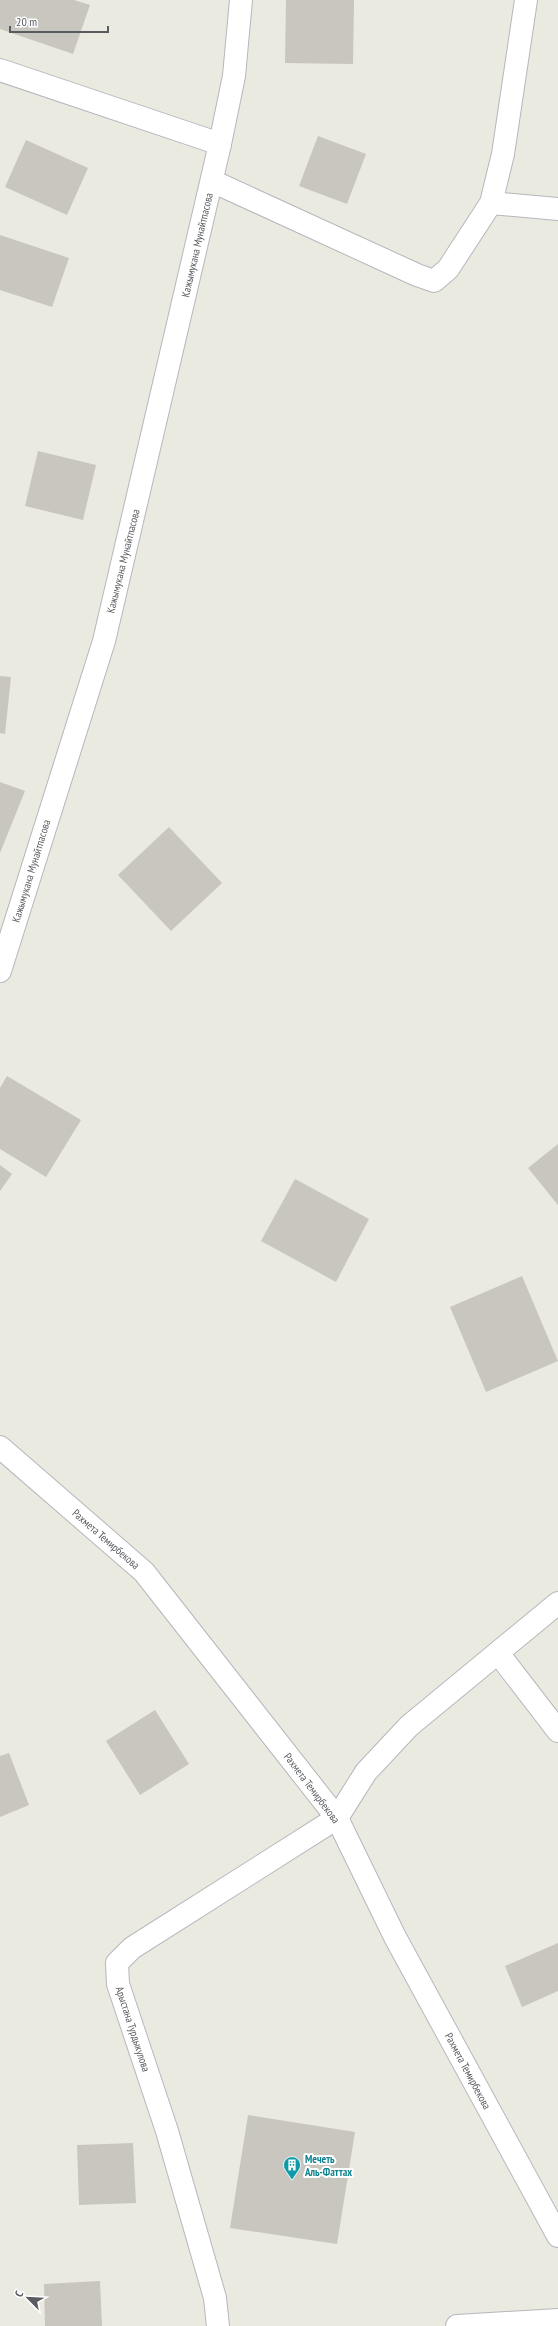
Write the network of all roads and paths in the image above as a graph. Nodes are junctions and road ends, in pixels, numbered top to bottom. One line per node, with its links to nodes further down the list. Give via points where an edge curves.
1 (241, 0): 4 (street, Кажымукана Мунайтпасова, via 234,76)
2 (526, 0): 6 (street, via 503,154)
3 (0, 70): 4 (street)
4 (220, 144): 5 (street, Кажымукана Мунайтпасова)
5 (212, 181): 6 (street, via 434,281 448,269); 8 (street, Кажымукана Мунайтпасова, via 104,641)
6 (492, 203): 7 (street)
7 (558, 209)
8 (0, 971)
9 (0, 1447): 13 (street, Рахмета Темирбекова, via 144,1572)
10 (558, 1603): 11 (street)
11 (498, 1653): 12 (street); 13 (street, via 409,1726 366,1772)
12 (558, 1732)
13 (337, 1818): 14 (street, Рахмета Темирбекова, via 395,1937); 16 (street, Арыстана Турдыкулова, via 132,1948 117,1963 118,1984 167,2130 216,2298)
14 (558, 2236)
15 (558, 2320): 17 (street)
16 (218, 2326)
17 (457, 2326)

